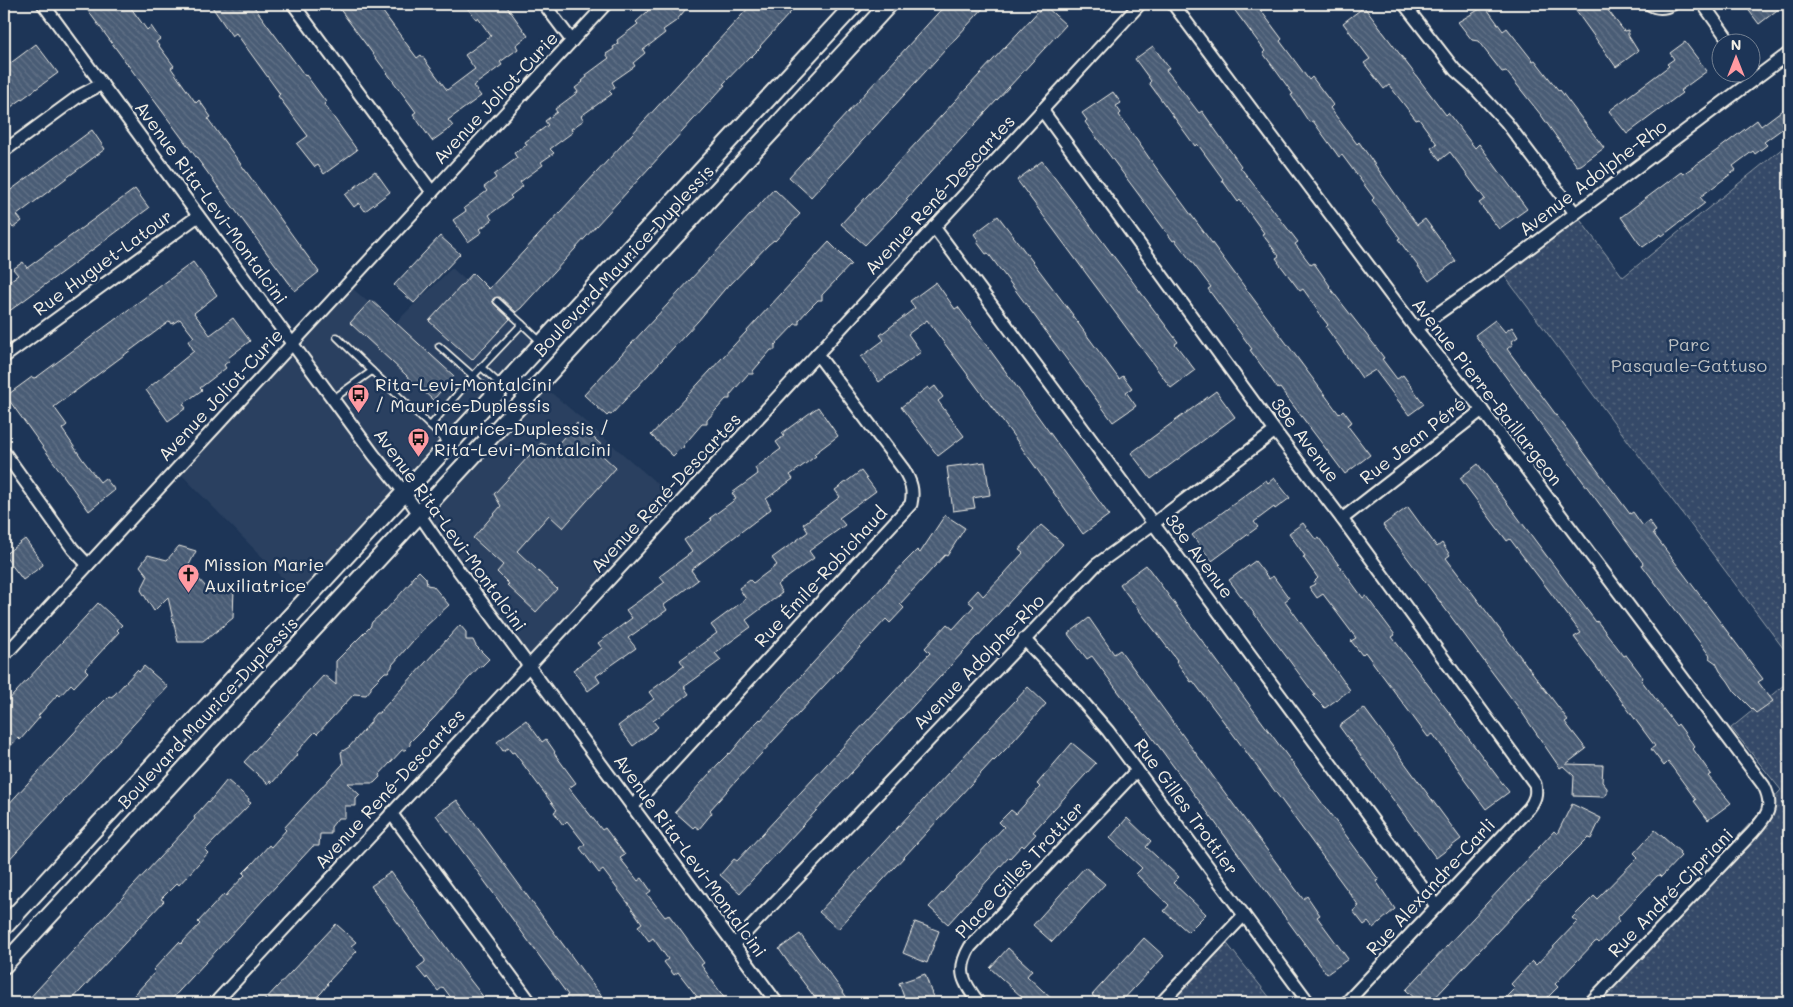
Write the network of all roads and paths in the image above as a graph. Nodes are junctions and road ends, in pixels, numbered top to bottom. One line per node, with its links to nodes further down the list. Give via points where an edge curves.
1 (42, 4): 18 (street, Avenue Rita-Levi-Montalcini)
2 (293, 4): 21 (street)
3 (544, 4): 14 (street)
4 (606, 4): 14 (street, Avenue Joliot-Curie)
5 (855, 4): 30 (street, Boulevard Maurice-Duplessis)
6 (889, 4): 45 (street, Boulevard Maurice-Duplessis)
7 (1140, 4): 19 (street, Avenue René-Descartes)
8 (1173, 4): 27 (street, Avenue Pierre-Baillargeon)
9 (1404, 4): 22 (street, via 1455,70 1506,122)
10 (1649, 4): 11 (street, via 1658,8)
11 (1673, 4)
12 (1703, 4): 13 (street)
13 (1723, 32)
14 (572, 41): 21 (street, Avenue Joliot-Curie)
15 (1789, 53): 16 (street, Avenue Adolphe-Rho)
16 (1760, 71)
17 (1744, 82): 22 (street, Avenue Adolphe-Rho)
18 (102, 84): 20 (street, via 79,96); 23 (street, Avenue Rita-Levi-Montalcini)
19 (1042, 110): 24 (street, Avenue René-Descartes); 41 (street, 39e Avenue)
20 (4, 151)
21 (432, 192): 29 (street, Avenue Joliot-Curie)
22 (1575, 213): 27 (street, Avenue Adolphe-Rho)
23 (198, 216): 29 (street, Avenue Rita-Levi-Montalcini); 33 (street, Rue Huguet-Latour)
24 (934, 227): 32 (street, Avenue René-Descartes); 47 (street, 38e Avenue)
25 (497, 300): 26 (lane)
26 (522, 324): 30 (lane); 34 (lane)
27 (1416, 329): 39 (street, Avenue Pierre-Baillargeon)
28 (337, 337): 35 (lane)
29 (292, 343): 38 (street, Avenue Rita-Levi-Montalcini); 48 (street, Avenue Joliot-Curie)
30 (542, 343): 37 (street, Boulevard Maurice-Duplessis)
31 (438, 346): 36 (lane)
32 (817, 354): 51 (street, Avenue René-Descartes); 55 (street, Rue Émile-Robichaud, via 908,476 913,493 911,504)
33 (4, 357)
34 (481, 367): 36 (lane); 37 (lane)
35 (372, 371): 38 (lane); 40 (lane)
36 (473, 376): 37 (lane); 40 (lane)
37 (498, 391): 42 (street, Boulevard Maurice-Duplessis)
38 (333, 399): 44 (street, Avenue Rita-Levi-Montalcini)
39 (1482, 410): 46 (street, Rue Jean Péré); 54 (street, Avenue Pierre-Baillargeon, via 1764,786)
40 (430, 426): 42 (lane)
41 (1275, 431): 46 (street, 39e Avenue); 47 (street, Avenue Adolphe-Rho)
42 (449, 444): 44 (street, Boulevard Maurice-Duplessis)
43 (4, 452): 48 (street)
44 (404, 492): 45 (street, Avenue Rita-Levi-Montalcini); 59 (street, Boulevard Maurice-Duplessis)
45 (418, 514): 51 (street, Avenue Rita-Levi-Montalcini); 61 (street, Boulevard Maurice-Duplessis)
46 (1342, 519): 53 (street, 39e Avenue, via 1531,776)
47 (1153, 524): 49 (street, Avenue Adolphe-Rho, via 1096,565); 57 (street, 38e Avenue)
48 (88, 565): 50 (street, Avenue Joliot-Curie)
49 (1024, 639): 52 (street, Rue Gilles Trottier, via 1108,731); 60 (street, Avenue Adolphe-Rho)
50 (4, 656)
51 (528, 666): 55 (street, Avenue Rita-Levi-Montalcini); 56 (street, Avenue René-Descartes)
52 (1137, 770): 58 (street, Rue Gilles Trottier); 65 (street, Place Gilles Trottier, via 970,947 962,971 965,982)
53 (1537, 792): 57 (street, Rue Alexandre-Carli, via 1529,808)
54 (1769, 803): 69 (street, Rue André-Cipriani, via 1768,812 1752,833)
55 (632, 807): 60 (street, Avenue Rita-Levi-Montalcini)
56 (391, 814): 62 (street, Avenue René-Descartes); 63 (street)
57 (1436, 906): 68 (street, Rue Alexandre-Carli)
58 (1244, 915): 66 (street); 67 (street, Rue Gilles Trottier)
59 (4, 927)
60 (734, 945): 64 (street, Avenue Rita-Levi-Montalcini)
61 (4, 965)
62 (215, 1003)
63 (531, 1003)
64 (777, 1003)
65 (979, 1003)
66 (1162, 1003)
67 (1310, 1003)
68 (1346, 1003)
69 (1590, 1003)

